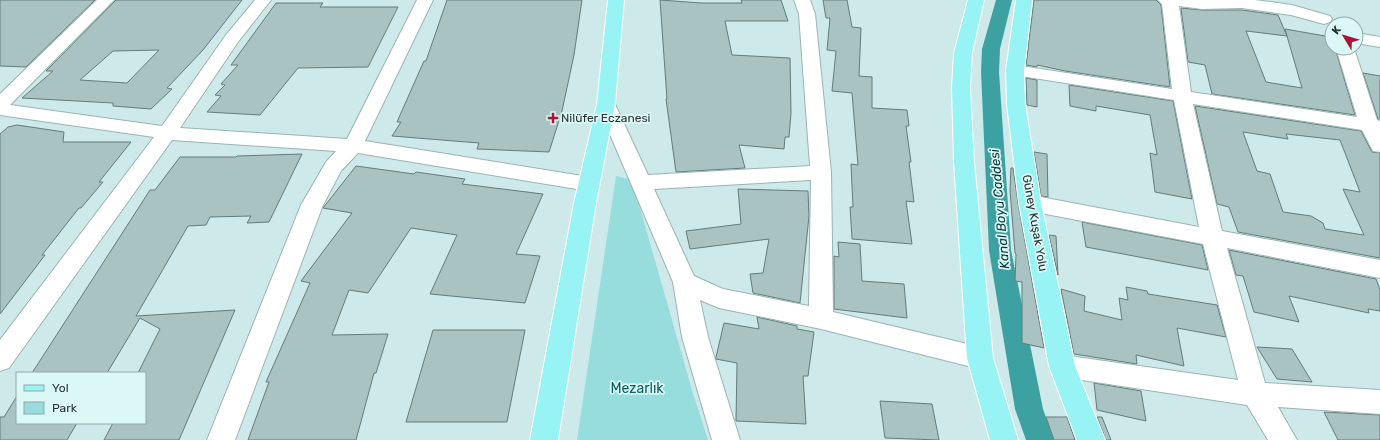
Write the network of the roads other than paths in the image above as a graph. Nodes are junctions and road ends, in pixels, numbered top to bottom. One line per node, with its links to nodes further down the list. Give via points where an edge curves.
1 (106, 0): 18 (street)
2 (263, 0): 22 (street, via 232,39)
3 (425, 0): 23 (street)
4 (616, 0): 19 (main road)
5 (802, 0): 25 (street, via 807,14)
6 (976, 0): 34 (main road, via 963,53 961,88 964,162)
7 (1024, 0): 16 (main road, Güney Kuşak Yolu)
8 (1166, 0): 9 (street)
9 (1170, 0): 12 (street, via 1202,4 1242,3 1292,10); 17 (street)
10 (1314, 0): 11 (street)
11 (1324, 16)
12 (1324, 22)
13 (1364, 39): 14 (street)
14 (1380, 42)
15 (1348, 56): 21 (street)
16 (1015, 70): 17 (street); 28 (main road, Güney Kuşak Yolu, via 1016,104)
17 (1182, 96): 21 (street); 29 (street)
18 (0, 104)
19 (606, 104): 26 (street); 27 (main road)
20 (0, 109): 22 (street)
21 (1375, 126): 24 (street)
22 (166, 133): 23 (street); 33 (street)
23 (354, 146): 27 (street); 38 (street, via 333,167 312,205)
24 (1380, 146)
25 (821, 172): 26 (street); 32 (street)
26 (642, 183): 31 (street)
27 (589, 184): 39 (main road)
28 (1030, 203): 29 (street); 35 (main road, Güney Kuşak Yolu)
29 (1213, 238): 30 (street); 36 (street)
30 (1380, 269)
31 (686, 282): 32 (street, via 719,298); 40 (street, via 695,337)
32 (821, 319): 34 (street)
33 (4, 349)
34 (980, 358): 41 (main road)
35 (1062, 366): 36 (street); 42 (main road, Güney Kuşak Yolu)
36 (1255, 394): 37 (street); 43 (street)
37 (1380, 402)
38 (221, 440)
39 (544, 440)
40 (726, 440)
41 (1004, 440)
42 (1091, 440)
43 (1283, 440)

